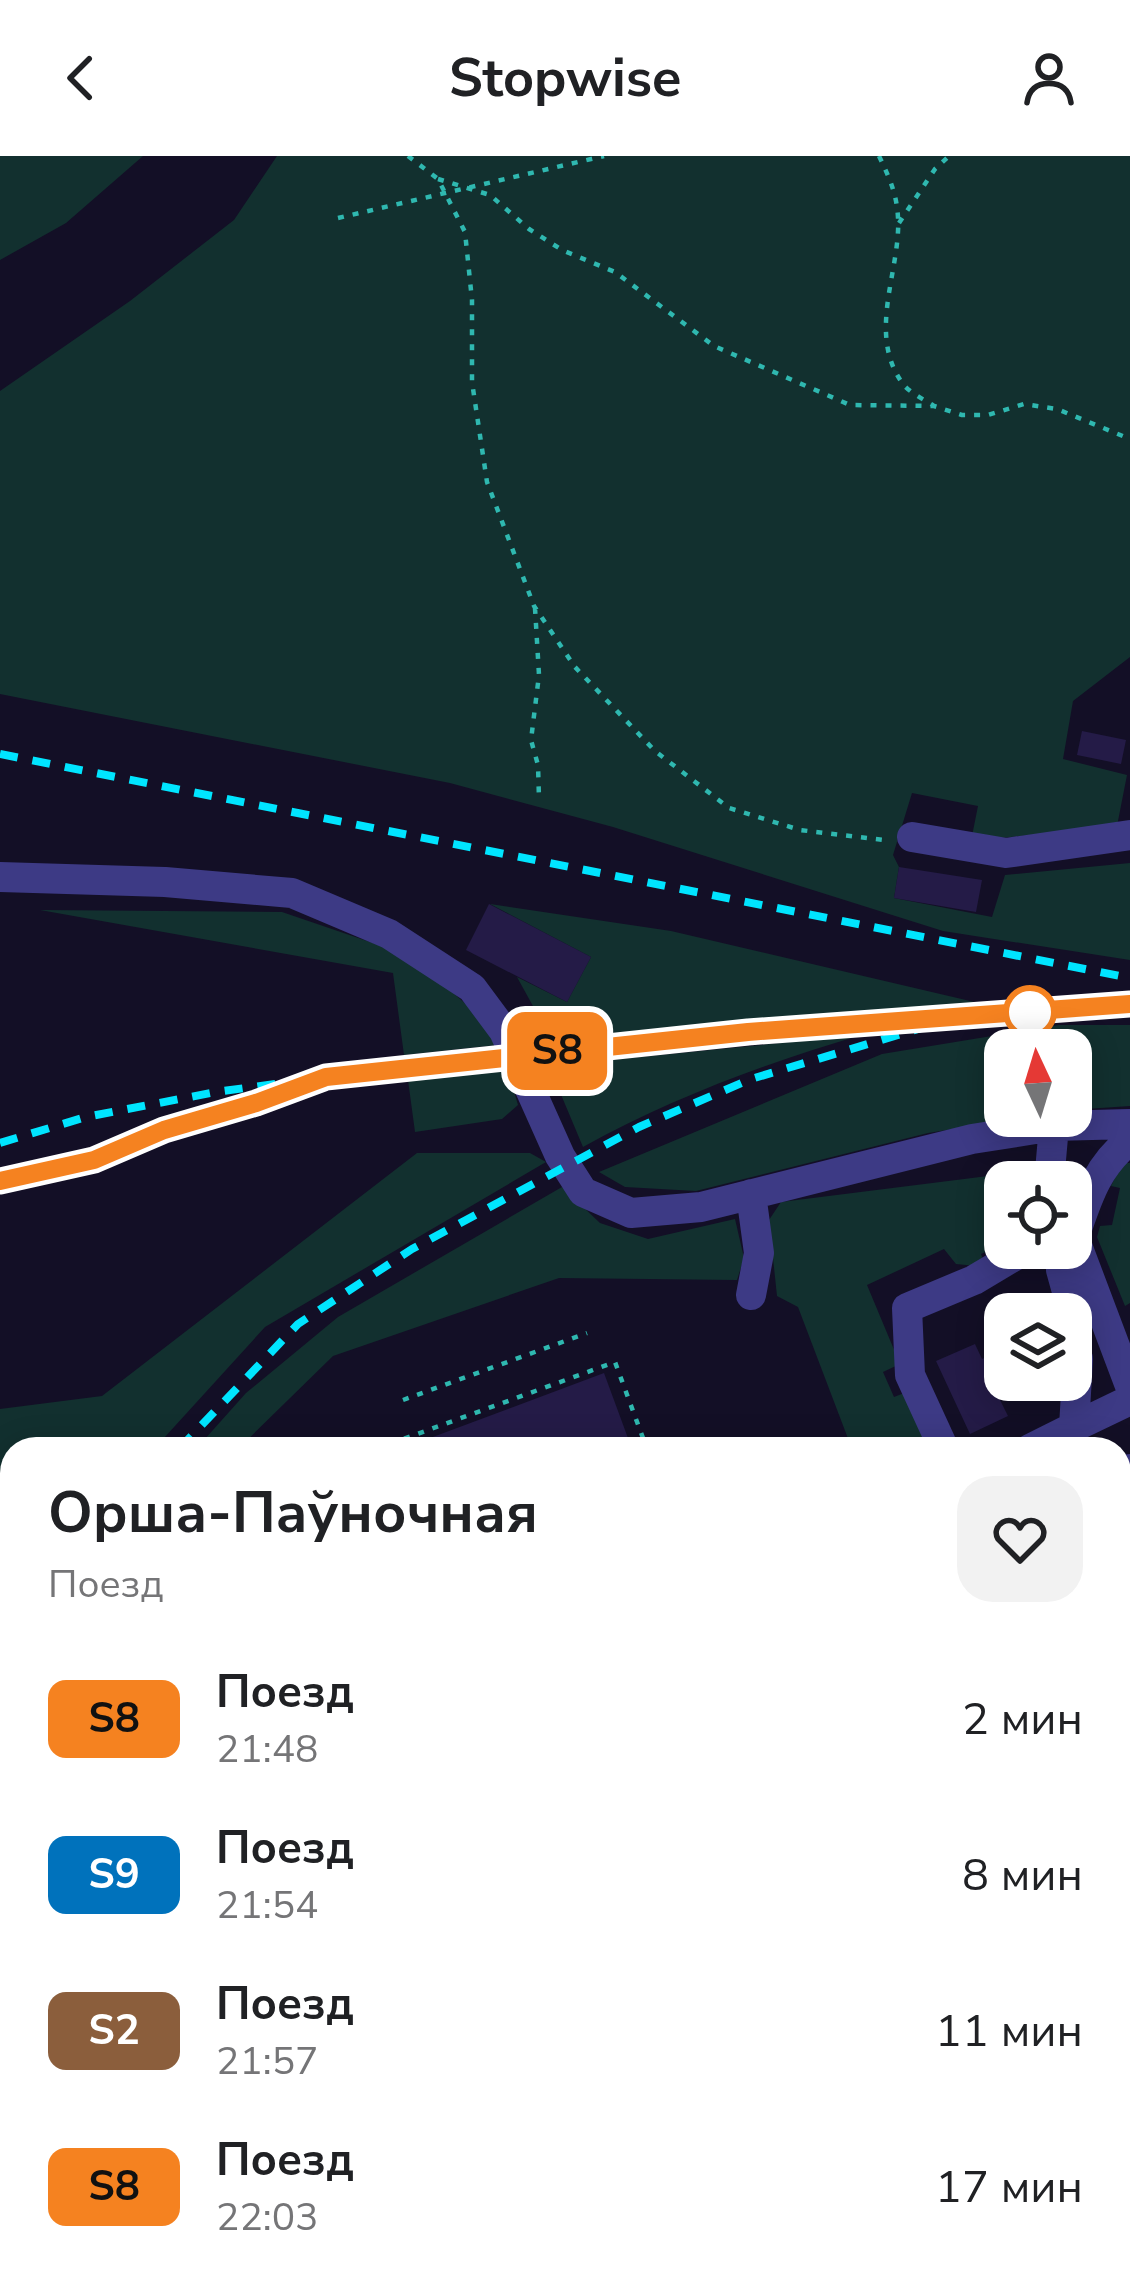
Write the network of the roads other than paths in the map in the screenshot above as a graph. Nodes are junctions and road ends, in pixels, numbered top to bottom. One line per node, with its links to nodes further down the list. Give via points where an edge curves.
1 (1130, 834): 2 (lane, via 1006,853)
2 (912, 837)
3 (0, 877): 9 (lane, via 292,893 389,934 472,988 504,1031 584,1192 631,1213)
4 (1130, 1124): 5 (lane)
5 (1092, 1125)
6 (985, 1137): 9 (lane)
7 (1130, 1140): 8 (lane)
8 (1092, 1186)
9 (752, 1194): 12 (lane, via 759,1253)
10 (993, 1269): 17 (lane, via 907,1309 910,1375)
11 (1086, 1269): 13 (lane)
12 (751, 1294)
13 (1130, 1386)
14 (1130, 1400): 16 (lane)
15 (1076, 1401): 16 (lane)
16 (1074, 1427): 18 (lane)
17 (938, 1437)
18 (1054, 1437)

